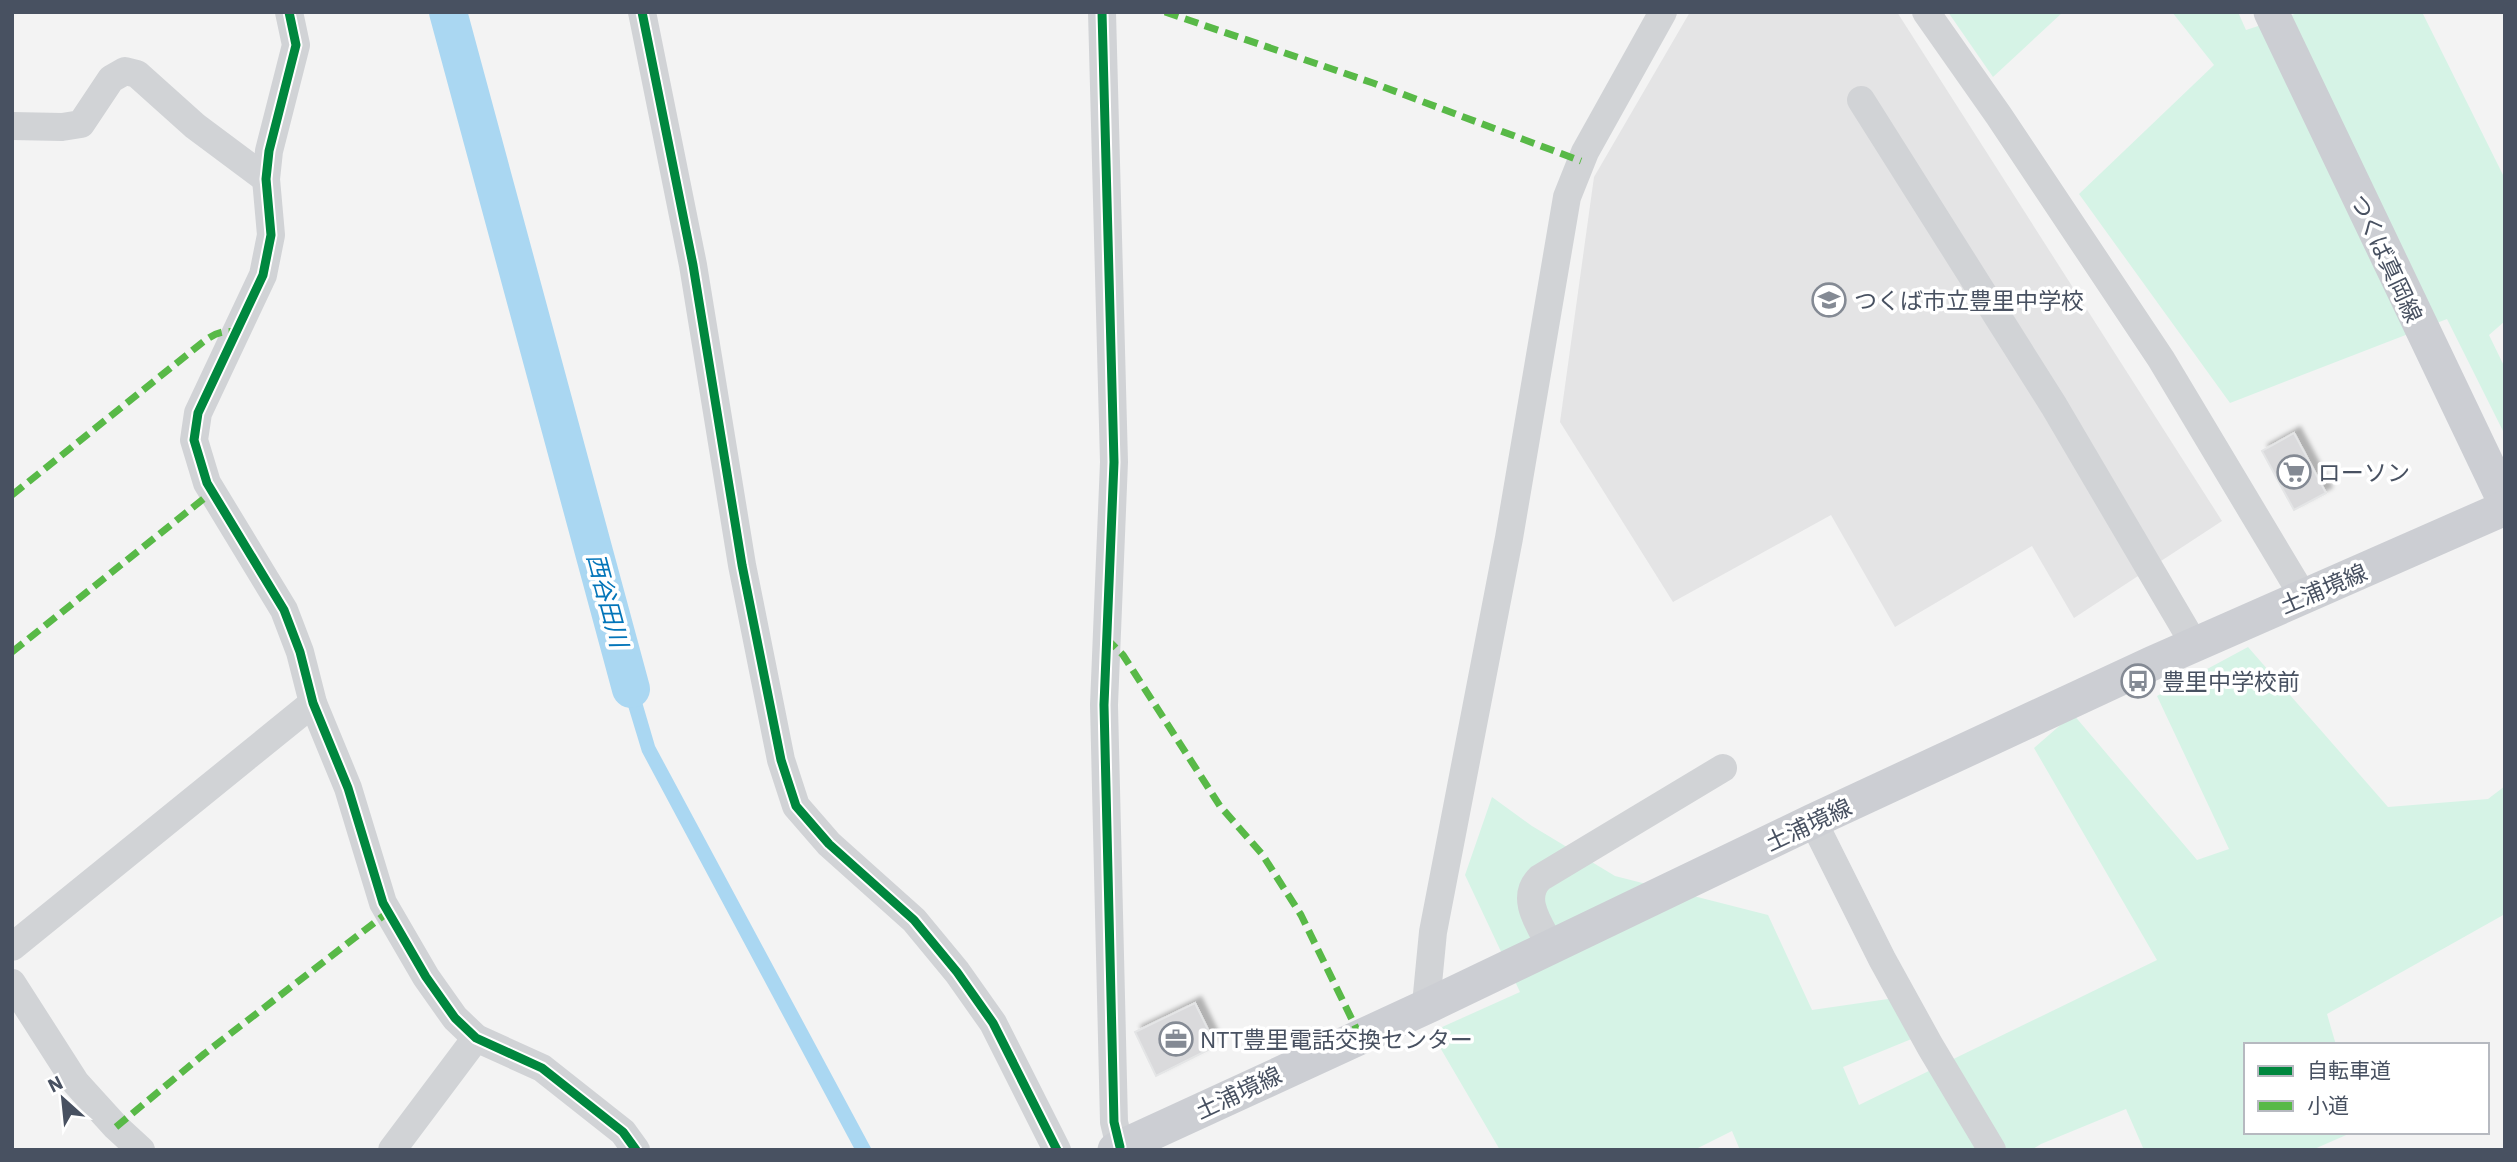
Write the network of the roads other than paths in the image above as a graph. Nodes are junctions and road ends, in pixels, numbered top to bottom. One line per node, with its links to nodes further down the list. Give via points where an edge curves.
1 (289, 12): 9 (street, via 296,45)
2 (642, 12): 26 (street, via 693,265 745,578 781,760 796,806 829,844 914,919 957,972 993,1023)
3 (1102, 12): 22 (street, via 1114,462 1104,705)
4 (1663, 12): 20 (street, via 1585,152 1567,197 1509,538 1433,932 1427,993)
5 (1926, 12): 12 (street, via 2161,359)
6 (2272, 12): 10 (main road, つくば真岡線)
7 (1861, 100): 13 (street, via 2054,406)
8 (12, 126): 9 (street, via 81,124 111,79 125,71 137,74 195,126)
9 (266, 178): 14 (street, via 271,234 263,275 198,413 194,440 207,484 284,610)
10 (2505, 502)
11 (2505, 508): 12 (main road, 土浦境線)
12 (2302, 596): 13 (main road, 土浦境線)
13 (2194, 644): 16 (main road, 土浦境線)
14 (313, 703): 17 (street); 21 (street, via 348,788 387,913 455,1018)
15 (1723, 768): 18 (street, via 1533,885 1530,902)
16 (1813, 821): 18 (main road, 土浦境線); 27 (street, via 1882,959)
17 (12, 947)
18 (1550, 947): 20 (main road, 土浦境線)
19 (12, 983): 23 (street, via 76,1083)
20 (1432, 1004): 22 (main road, 土浦境線)
21 (476, 1038): 24 (street); 25 (street, via 542,1069 623,1132)
22 (1117, 1148)
23 (141, 1150)
24 (392, 1150)
25 (636, 1150)
26 (1057, 1150)
27 (1992, 1150)

